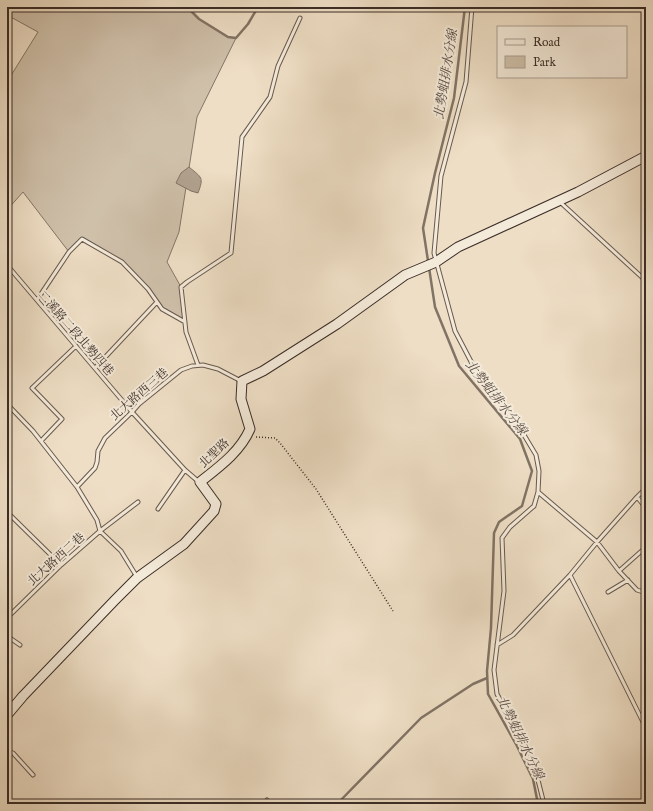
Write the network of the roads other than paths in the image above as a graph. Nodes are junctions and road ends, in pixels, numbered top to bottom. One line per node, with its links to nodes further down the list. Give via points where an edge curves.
1 (472, 7): 5 (lane, via 466,82 441,176)
2 (300, 18): 10 (lane, via 278,66 270,97 242,137 231,253 181,287)
3 (646, 156): 4 (street)
4 (558, 201): 5 (street, via 458,247); 7 (lane)
5 (431, 264): 14 (street, via 405,275 337,324 263,371); 22 (lane, via 455,331 476,371 536,455)
6 (7, 265): 8 (lane, 二溪路二段北勢四巷)
7 (646, 281)
8 (37, 300): 9 (lane, via 69,252 82,239 122,262); 11 (lane, 二溪路二段北勢四巷)
9 (157, 302): 10 (lane, via 162,309); 13 (lane)
10 (185, 322): 12 (lane)
11 (76, 346): 13 (lane, 二溪路二段北勢四巷); 17 (lane, via 32,388 62,419)
12 (198, 365): 14 (lane, 北大路西三巷, via 218,369); 16 (lane, 北大路西三巷, via 181,370 138,404)
13 (95, 368): 16 (lane, 二溪路二段北勢四巷)
14 (242, 381): 19 (street, 北聖路, via 241,399 250,429 227,460)
15 (7, 404): 17 (lane)
16 (132, 412): 18 (lane); 20 (lane, 北大路西三巷, via 104,438 94,468)
17 (41, 441): 20 (lane)
18 (185, 470): 19 (lane); 26 (lane)
19 (200, 482): 34 (street, 北聖路, via 216,504 214,511 184,544)
20 (77, 487): 28 (lane, via 97,520)
21 (646, 488): 23 (lane)
22 (538, 492): 29 (lane); 41 (lane, via 534,506 510,527 502,538 504,591)
23 (637, 497): 25 (lane); 29 (lane)
24 (138, 502): 28 (lane, 北大路西二巷)
25 (646, 508)
26 (158, 509)
27 (7, 512): 31 (lane)
28 (100, 531): 31 (lane, 北大路西二巷); 34 (lane, via 121,551)
29 (597, 542): 32 (lane); 33 (lane)
30 (646, 547): 32 (lane)
31 (61, 565): 38 (lane, 北大路西二巷)
32 (619, 571): 35 (lane)
33 (570, 575): 41 (lane, via 513,635); 43 (lane)
34 (138, 578): 42 (street, 北聖路, via 28,690)
35 (628, 580): 36 (lane); 37 (lane, via 637,590)
36 (608, 592)
37 (646, 593)
38 (7, 618)
39 (7, 636): 40 (lane)
40 (20, 645)
41 (497, 645): 48 (lane, via 494,670 497,694 533,760)
42 (7, 715)
43 (646, 724)
44 (7, 751): 45 (lane, via 13,753)
45 (33, 775)
46 (267, 800): 47 (lane)
47 (264, 804)
48 (544, 804)

